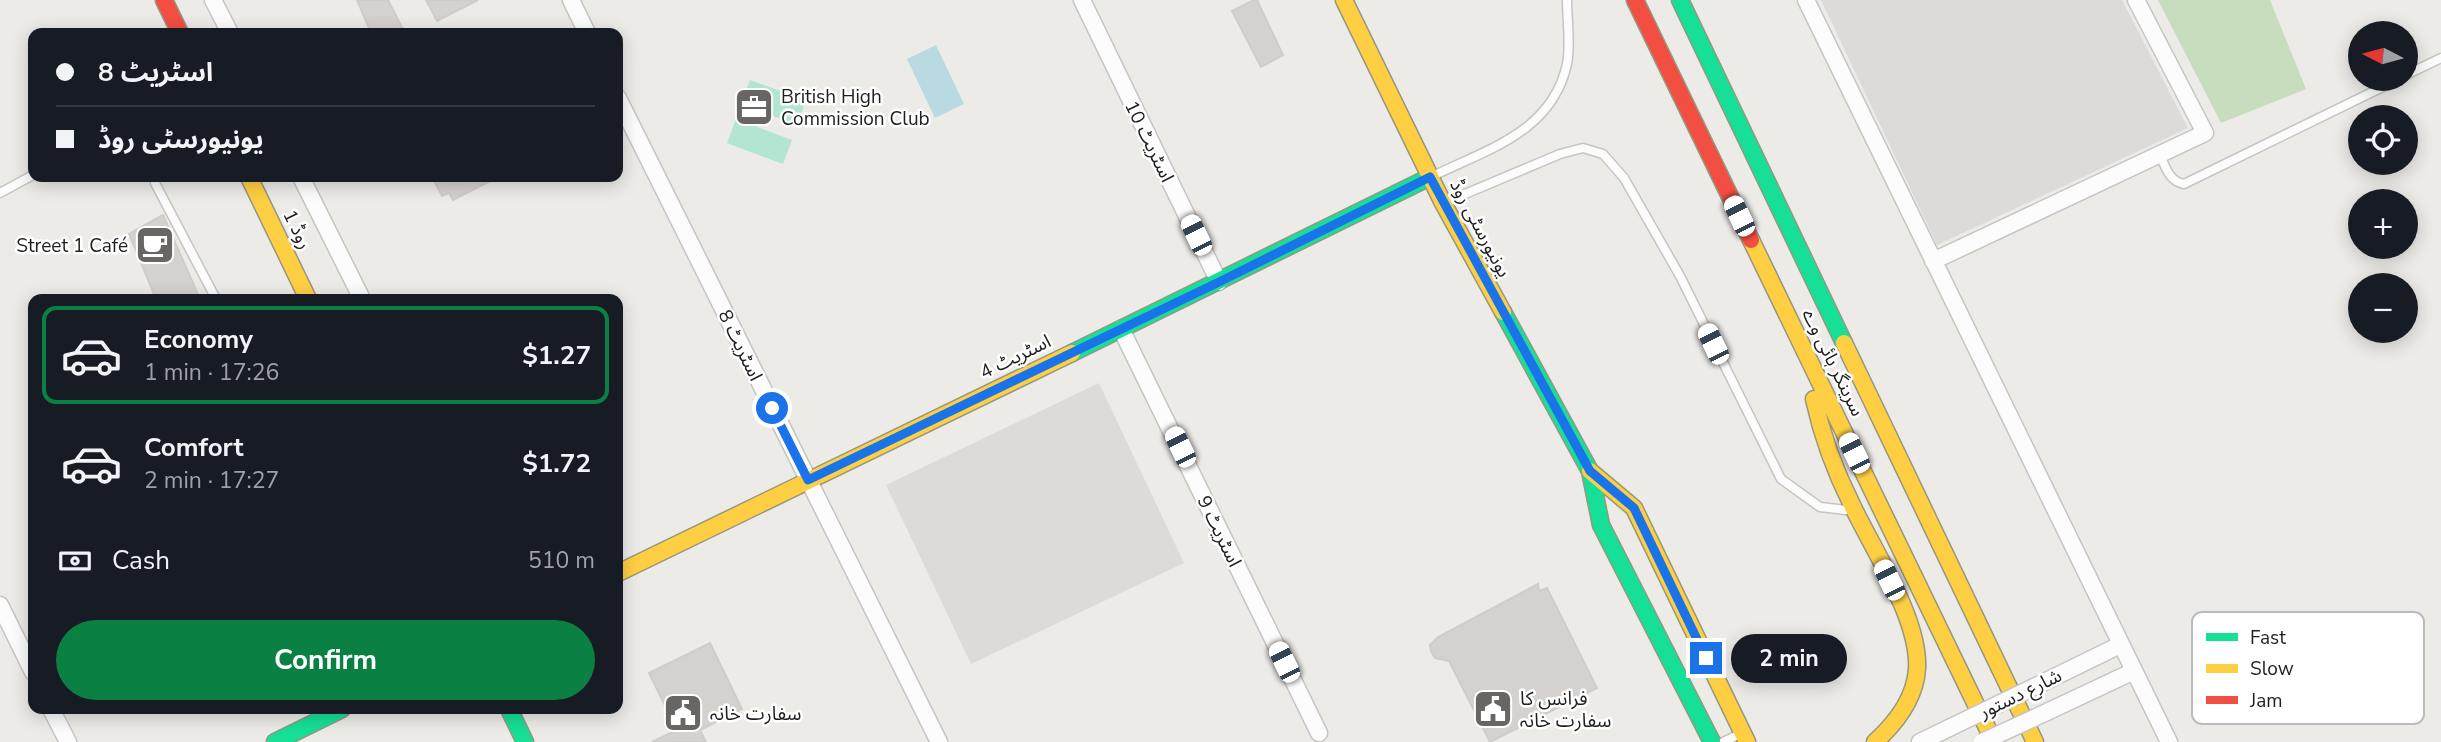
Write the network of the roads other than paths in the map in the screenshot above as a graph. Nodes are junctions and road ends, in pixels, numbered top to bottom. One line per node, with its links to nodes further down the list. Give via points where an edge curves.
1 (164, 0): 11 (main road)
2 (214, 0): 12 (street)
3 (571, 0): 13 (street)
4 (1082, 0): 27 (street, اسٹریٹ 10)
5 (1344, 0): 19 (main road, یونیورسٹی روڈ)
6 (1567, 0): 19 (lane, via 1568,62 1559,90 1543,115 1517,135)
7 (1635, 0): 32 (main road, سرینگر ہائی وے)
8 (1680, 0): 56 (main road, سرینگر ہائی وے)
9 (1806, 0): 26 (street)
10 (2136, 0): 18 (street, via 2205,133)
11 (178, 28)
12 (228, 28)
13 (580, 28)
14 (2441, 58): 15 (lane)
15 (2418, 69)
16 (2374, 91): 18 (lane, via 2184,184 2171,177)
17 (623, 108): 34 (street, اسٹریٹ 8)
18 (2160, 155): 26 (street)
19 (1430, 177): 25 (main road, یونیورسٹی روڈ); 27 (main road, اسٹریٹ 4)
20 (28, 178): 24 (lane)
21 (155, 182): 28 (lane)
22 (251, 182): 29 (main road, روڈ 1)
23 (304, 182): 30 (street)
24 (0, 193)
25 (1443, 203): 33 (main road, یونیورسٹی روڈ); 35 (lane, via 1560,154 1583,148 1603,154 1624,178 1680,276 1781,479 1820,507)
26 (1933, 261): 38 (street)
27 (1219, 282): 31 (main road, اسٹریٹ 4)
28 (213, 294)
29 (306, 294)
30 (360, 294)
31 (1121, 328): 34 (main road, اسٹریٹ 4); 44 (street, اسٹریٹ 9)
32 (1807, 355): 35 (main road, via 1832,465); 55 (main road, سرینگر ہائی وے)
33 (1590, 471): 45 (main road, یونیورسٹی روڈ, via 1634,508); 50 (main road, یونیورسٹی روڈ, via 1601,525)
34 (808, 480): 36 (main road, اسٹریٹ 4); 49 (street, اسٹریٹ 8)
35 (1855, 511): 52 (main road, via 1915,640 1913,692 1891,728)
36 (623, 571)
37 (0, 605): 39 (street)
38 (2120, 645): 40 (street); 53 (street, شارع دستور, bridge)
39 (28, 662)
40 (2134, 671): 54 (street, شارع دستور, bridge); 57 (street)
41 (54, 714): 46 (street)
42 (332, 714): 47 (main road)
43 (511, 714): 48 (main road)
44 (1319, 733)
45 (1745, 737): 51 (lane)
46 (68, 742)
47 (275, 742)
48 (525, 742)
49 (939, 742)
50 (1712, 742)
51 (1723, 742)
52 (1875, 742)
53 (1920, 742)
54 (1982, 742)
55 (1994, 742)
56 (2035, 742)
57 (2169, 742)

